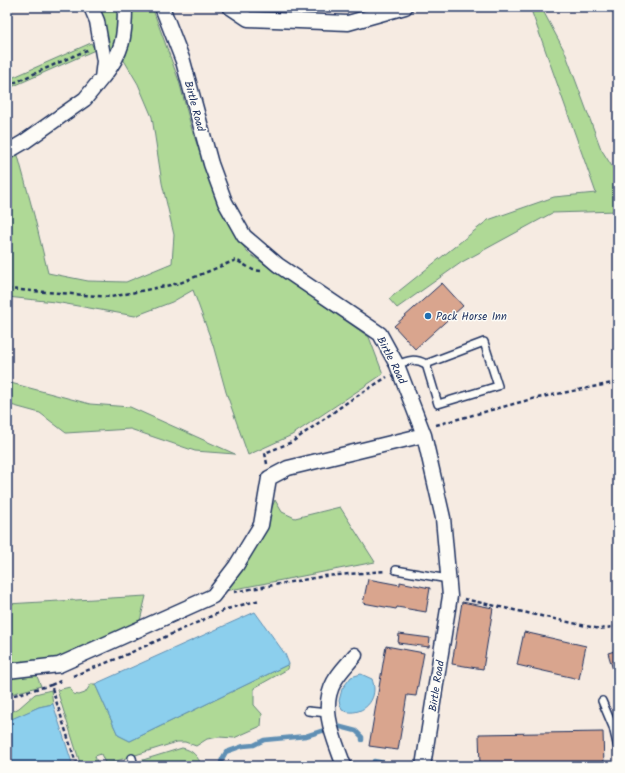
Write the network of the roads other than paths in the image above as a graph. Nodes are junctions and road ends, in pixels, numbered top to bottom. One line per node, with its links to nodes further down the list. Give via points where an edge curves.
1 (92, 7): 6 (street, via 104,61)
2 (125, 7): 6 (street, via 125,30 121,48)
3 (162, 7): 9 (street, Birtle Road, via 183,61 211,164 226,202 244,236 278,265 380,334)
4 (230, 7): 5 (street, via 248,19 348,23)
5 (406, 7)
6 (102, 78): 7 (street, via 86,99)
7 (7, 152)
8 (426, 364): 8 (lane, via 484,342 498,386 438,404); 9 (lane, via 419,360 409,360)
9 (398, 367): 10 (street, Birtle Road)
10 (423, 432): 12 (street, Birtle Road, via 443,518); 14 (street, via 288,468 269,478 261,525 236,566 213,596 59,665)
11 (396, 570): 12 (lane)
12 (448, 579): 23 (street, Birtle Road, via 450,596)
13 (355, 656): 17 (street, via 333,683 328,700)
14 (7, 671)
15 (602, 701): 18 (lane)
16 (308, 711): 17 (lane)
17 (328, 715): 22 (street)
18 (616, 735): 19 (lane)
19 (618, 748)
20 (132, 758): 21 (lane)
21 (134, 766)
22 (344, 766)
23 (424, 766)

